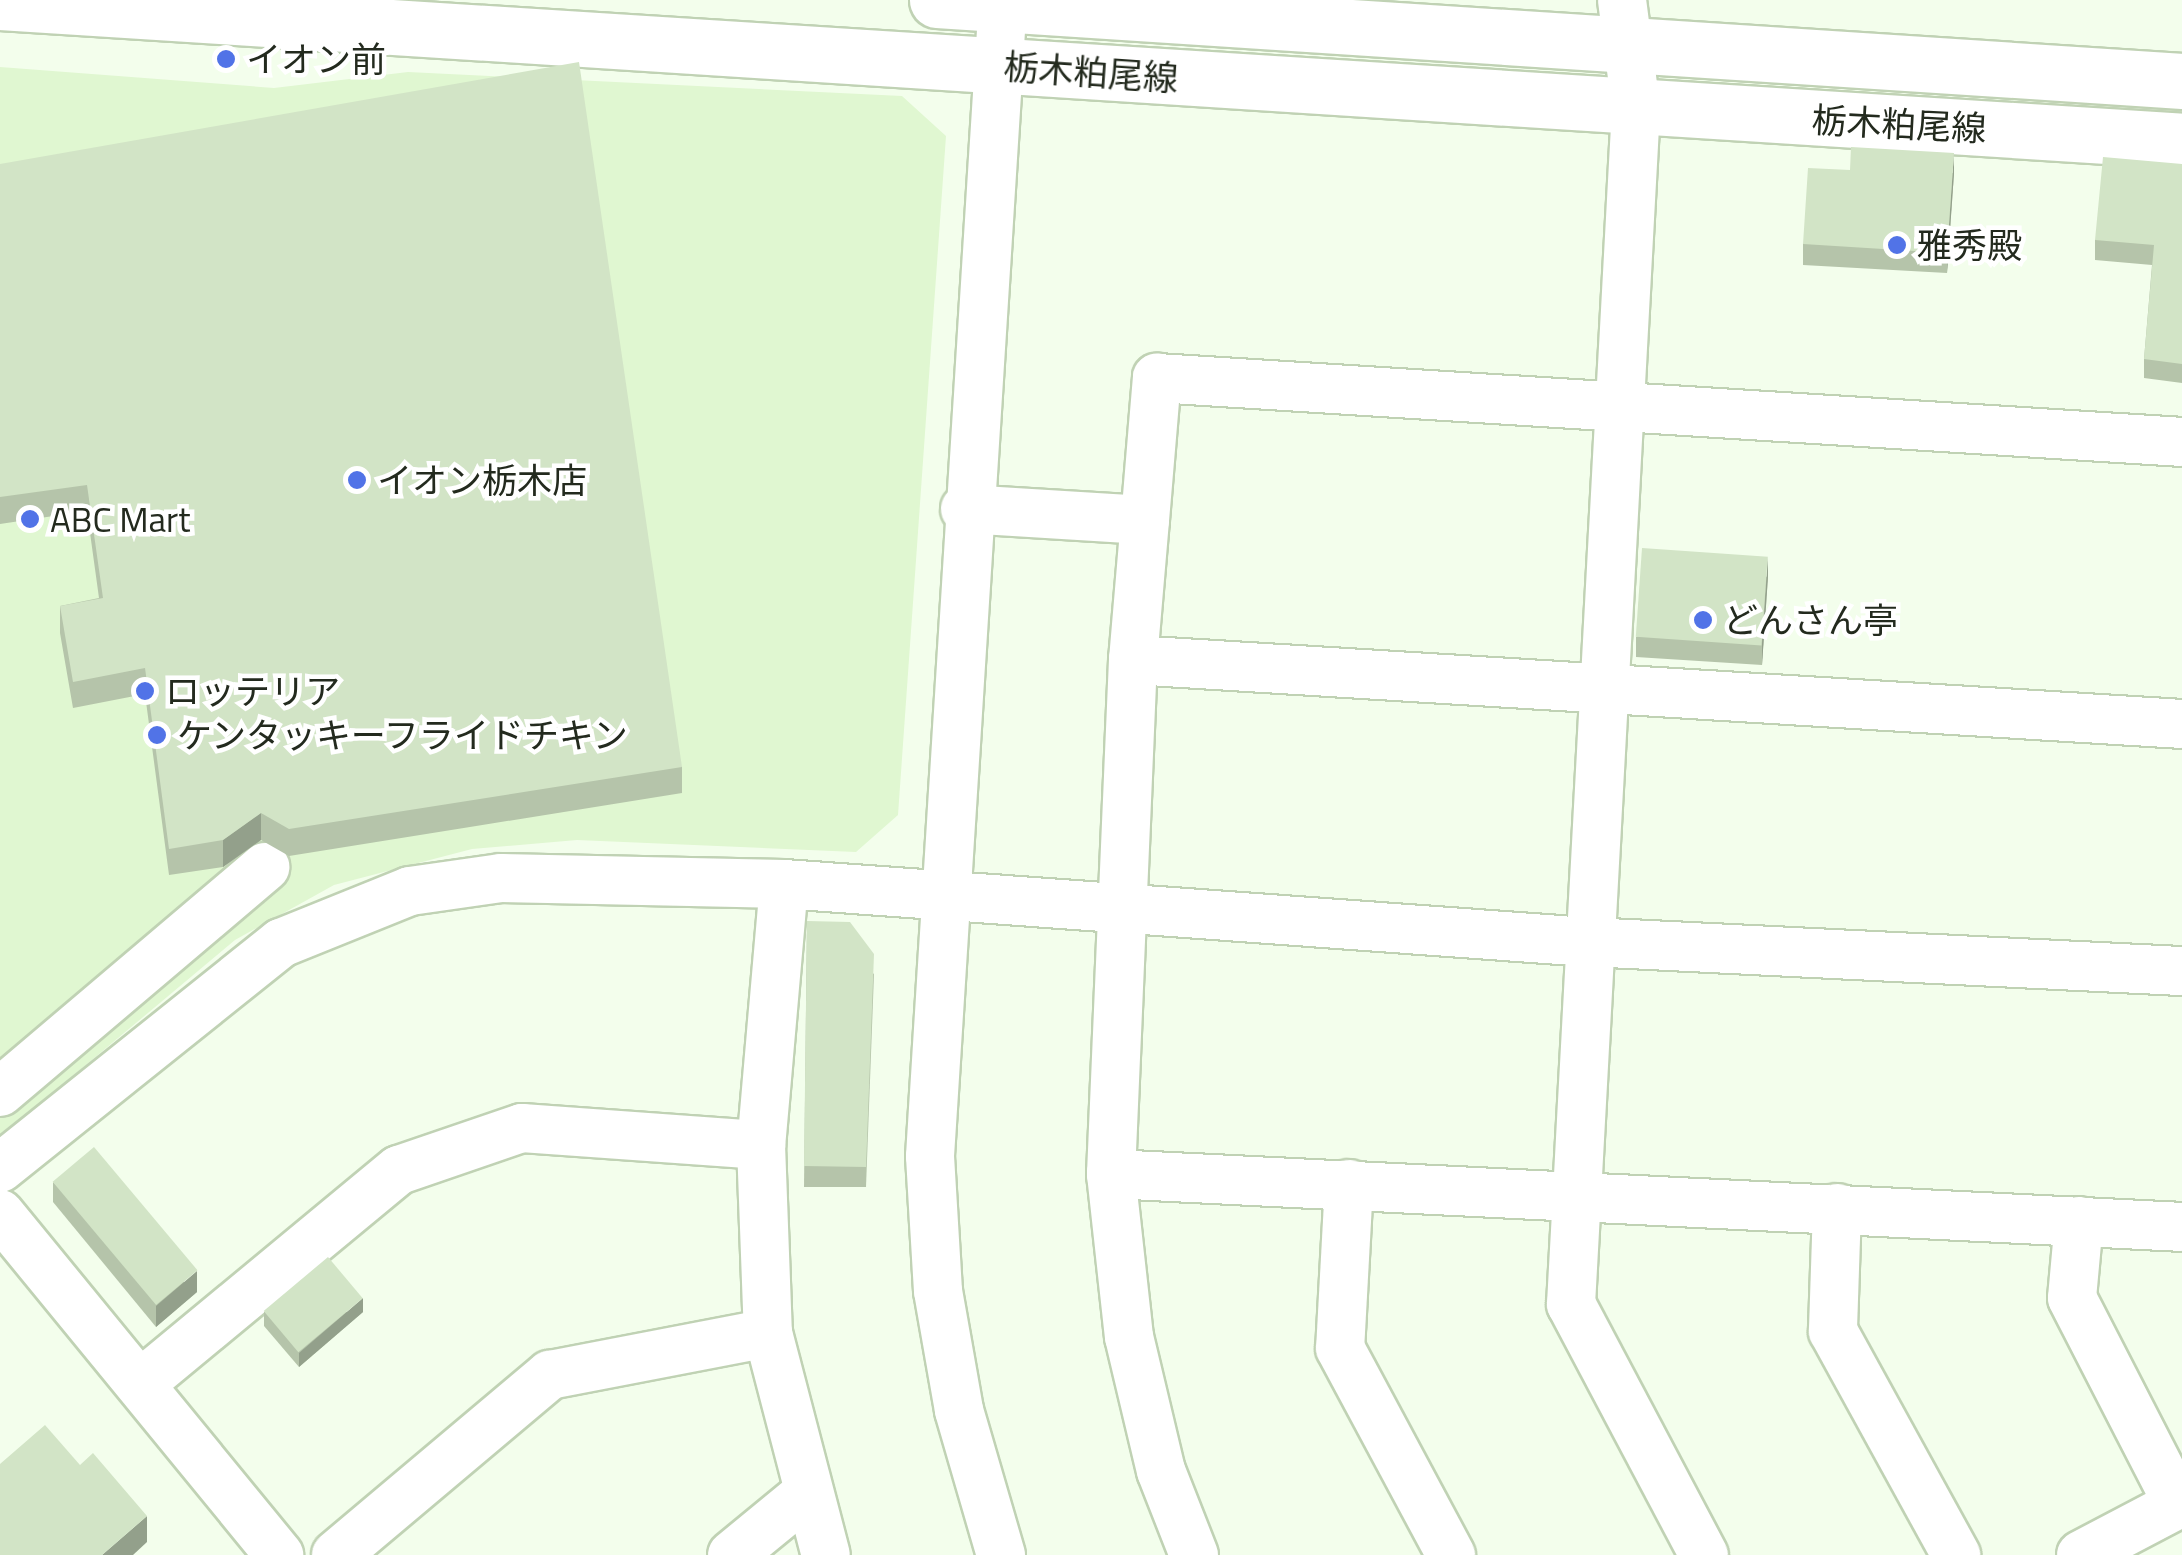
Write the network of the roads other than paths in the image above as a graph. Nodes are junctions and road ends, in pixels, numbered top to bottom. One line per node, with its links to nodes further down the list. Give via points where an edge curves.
1 (937, 0): 3 (main road, 栃木粕尾線)
2 (0, 2): 5 (main road, 栃木粕尾線)
3 (1004, 2): 4 (main road, 栃木粕尾線); 5 (street)
4 (1625, 25): 6 (main road, 栃木粕尾線); 7 (street)
5 (1000, 66): 7 (main road, 栃木粕尾線); 11 (street)
6 (2182, 81)
7 (1636, 108): 8 (main road, 栃木粕尾線); 9 (street)
8 (2182, 141)
9 (1620, 405): 10 (street); 12 (street, via 1157,378); 14 (street)
10 (2182, 442)
11 (965, 509): 12 (street); 18 (street)
12 (1144, 520): 13 (street)
13 (1132, 660): 14 (street); 19 (street)
14 (1603, 683): 15 (street); 20 (street)
15 (2182, 724)
16 (265, 867): 22 (street)
17 (784, 884): 18 (street); 23 (street); 24 (street, via 501,878 410,890 343,913 232,976)
18 (948, 894): 19 (street); 40 (street, via 930,1156 938,1291 959,1410)
19 (1120, 905): 20 (street); 25 (street)
20 (1588, 942): 21 (street); 27 (street)
21 (2182, 971)
22 (0, 1092)
23 (761, 1145): 32 (street); 33 (street, via 522,1128 399,1170)
24 (0, 1168)
25 (1111, 1174): 26 (street); 41 (street, via 1129,1337 1161,1471)
26 (1350, 1184): 27 (street); 42 (street, via 1340,1348)
27 (1573, 1194): 28 (street); 43 (street, via 1571,1304)
28 (1837, 1208): 30 (street); 44 (street, via 1833,1331)
29 (0, 1214): 33 (street)
30 (2080, 1221): 31 (street); 35 (street, via 2072,1298)
31 (2182, 1227)
32 (768, 1333): 34 (street); 37 (street, via 550,1375)
33 (140, 1384): 36 (street)
34 (805, 1494): 38 (street); 39 (street)
35 (2180, 1503): 45 (street)
36 (279, 1555)
37 (336, 1555)
38 (732, 1555)
39 (826, 1555)
40 (1001, 1555)
41 (1194, 1555)
42 (1451, 1555)
43 (1704, 1555)
44 (1956, 1555)
45 (2081, 1555)

